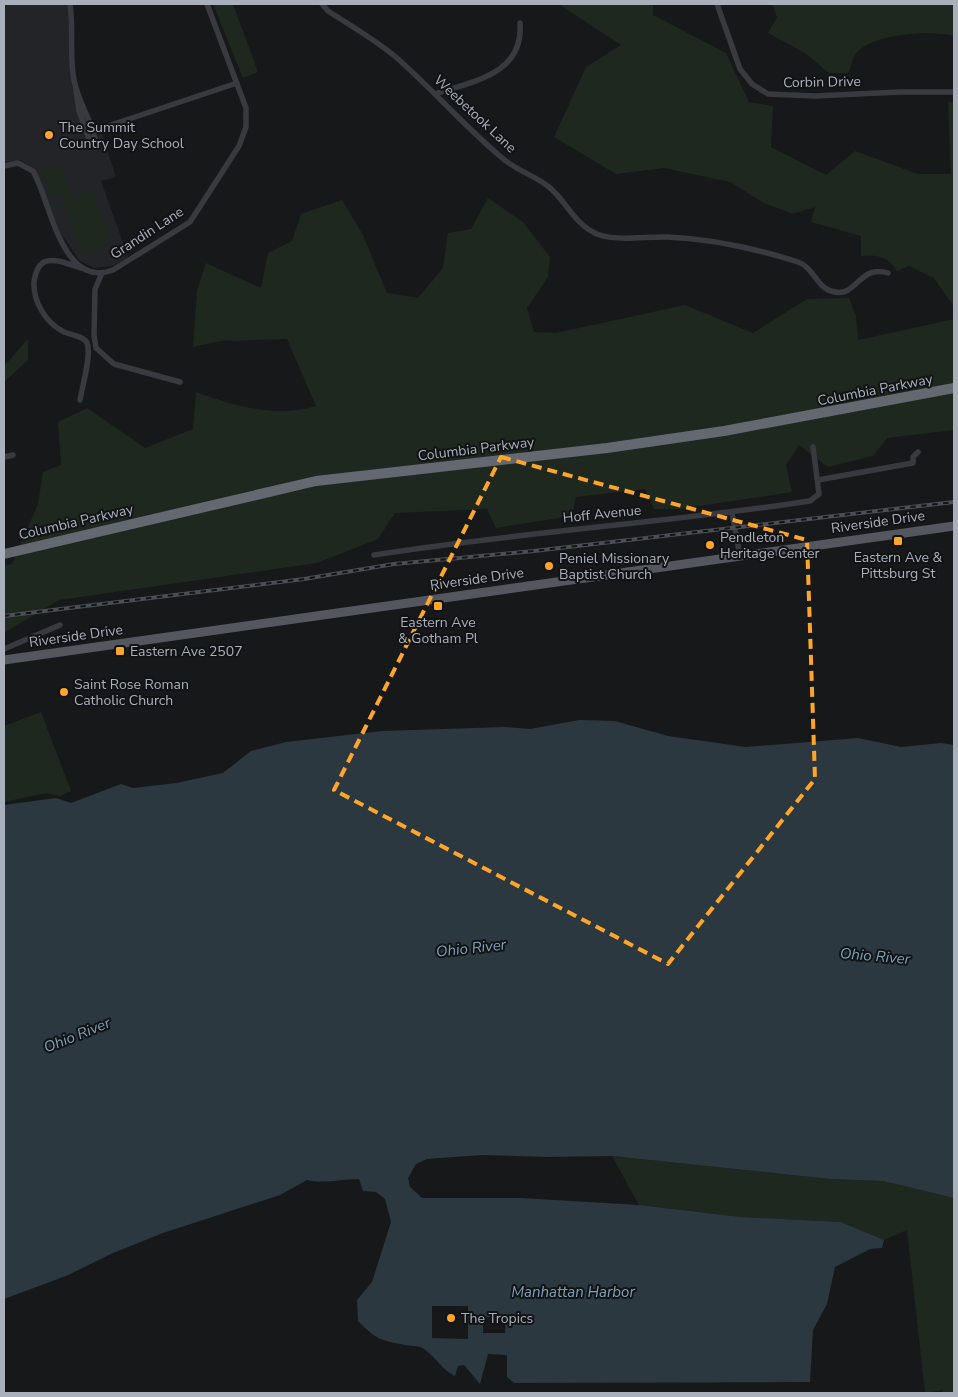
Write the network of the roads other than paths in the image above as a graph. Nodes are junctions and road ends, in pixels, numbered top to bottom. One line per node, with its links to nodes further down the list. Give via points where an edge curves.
1 (70, 4): 7 (street)
2 (207, 4): 6 (street, Grandin Lane)
3 (322, 4): 9 (street, Weebetook Lane, via 396,58)
4 (717, 4): 8 (street, Corbin Drive, via 740,69 752,84 768,94 815,96)
5 (520, 23): 9 (street, via 518,48 508,64 491,74)
6 (237, 83): 10 (street); 13 (street, Grandin Lane, via 246,108 244,134 196,214 188,224 142,253)
7 (76, 90): 10 (street); 10 (street, via 79,111 91,144 95,139)
8 (954, 92)
9 (436, 94): 14 (street, Weebetook Lane, via 502,159 548,187 579,223 596,233 613,237 683,238 774,256 805,265 821,286 835,292 847,291 868,273 881,270)
10 (93, 131)
11 (4, 166): 12 (street, via 18,163 33,171 61,242)
12 (83, 268): 13 (street, Grandin Lane); 17 (street, Grandin Lane, via 56,260 45,262 38,269 34,284 38,304 46,318 62,331 87,342 89,352)
13 (102, 273): 15 (street, via 96,289 94,335 101,355 122,368)
14 (888, 273)
15 (180, 382)
16 (954, 388): 25 (highway, Columbia Parkway, via 724,432 316,481)
17 (80, 400)
18 (813, 447): 22 (street)
19 (918, 452): 22 (street, via 913,463)
20 (13, 455): 21 (street)
21 (4, 457)
22 (818, 482): 23 (street, Hoff Avenue, via 819,494 814,500)
23 (732, 513): 26 (street, Hoff Avenue, via 437,544); 27 (street)
24 (954, 526): 27 (main road, Riverside Drive)
25 (4, 554)
26 (374, 554)
27 (740, 556): 30 (main road, Riverside Drive)
28 (60, 625): 29 (street)
29 (4, 649)
30 (4, 660)

